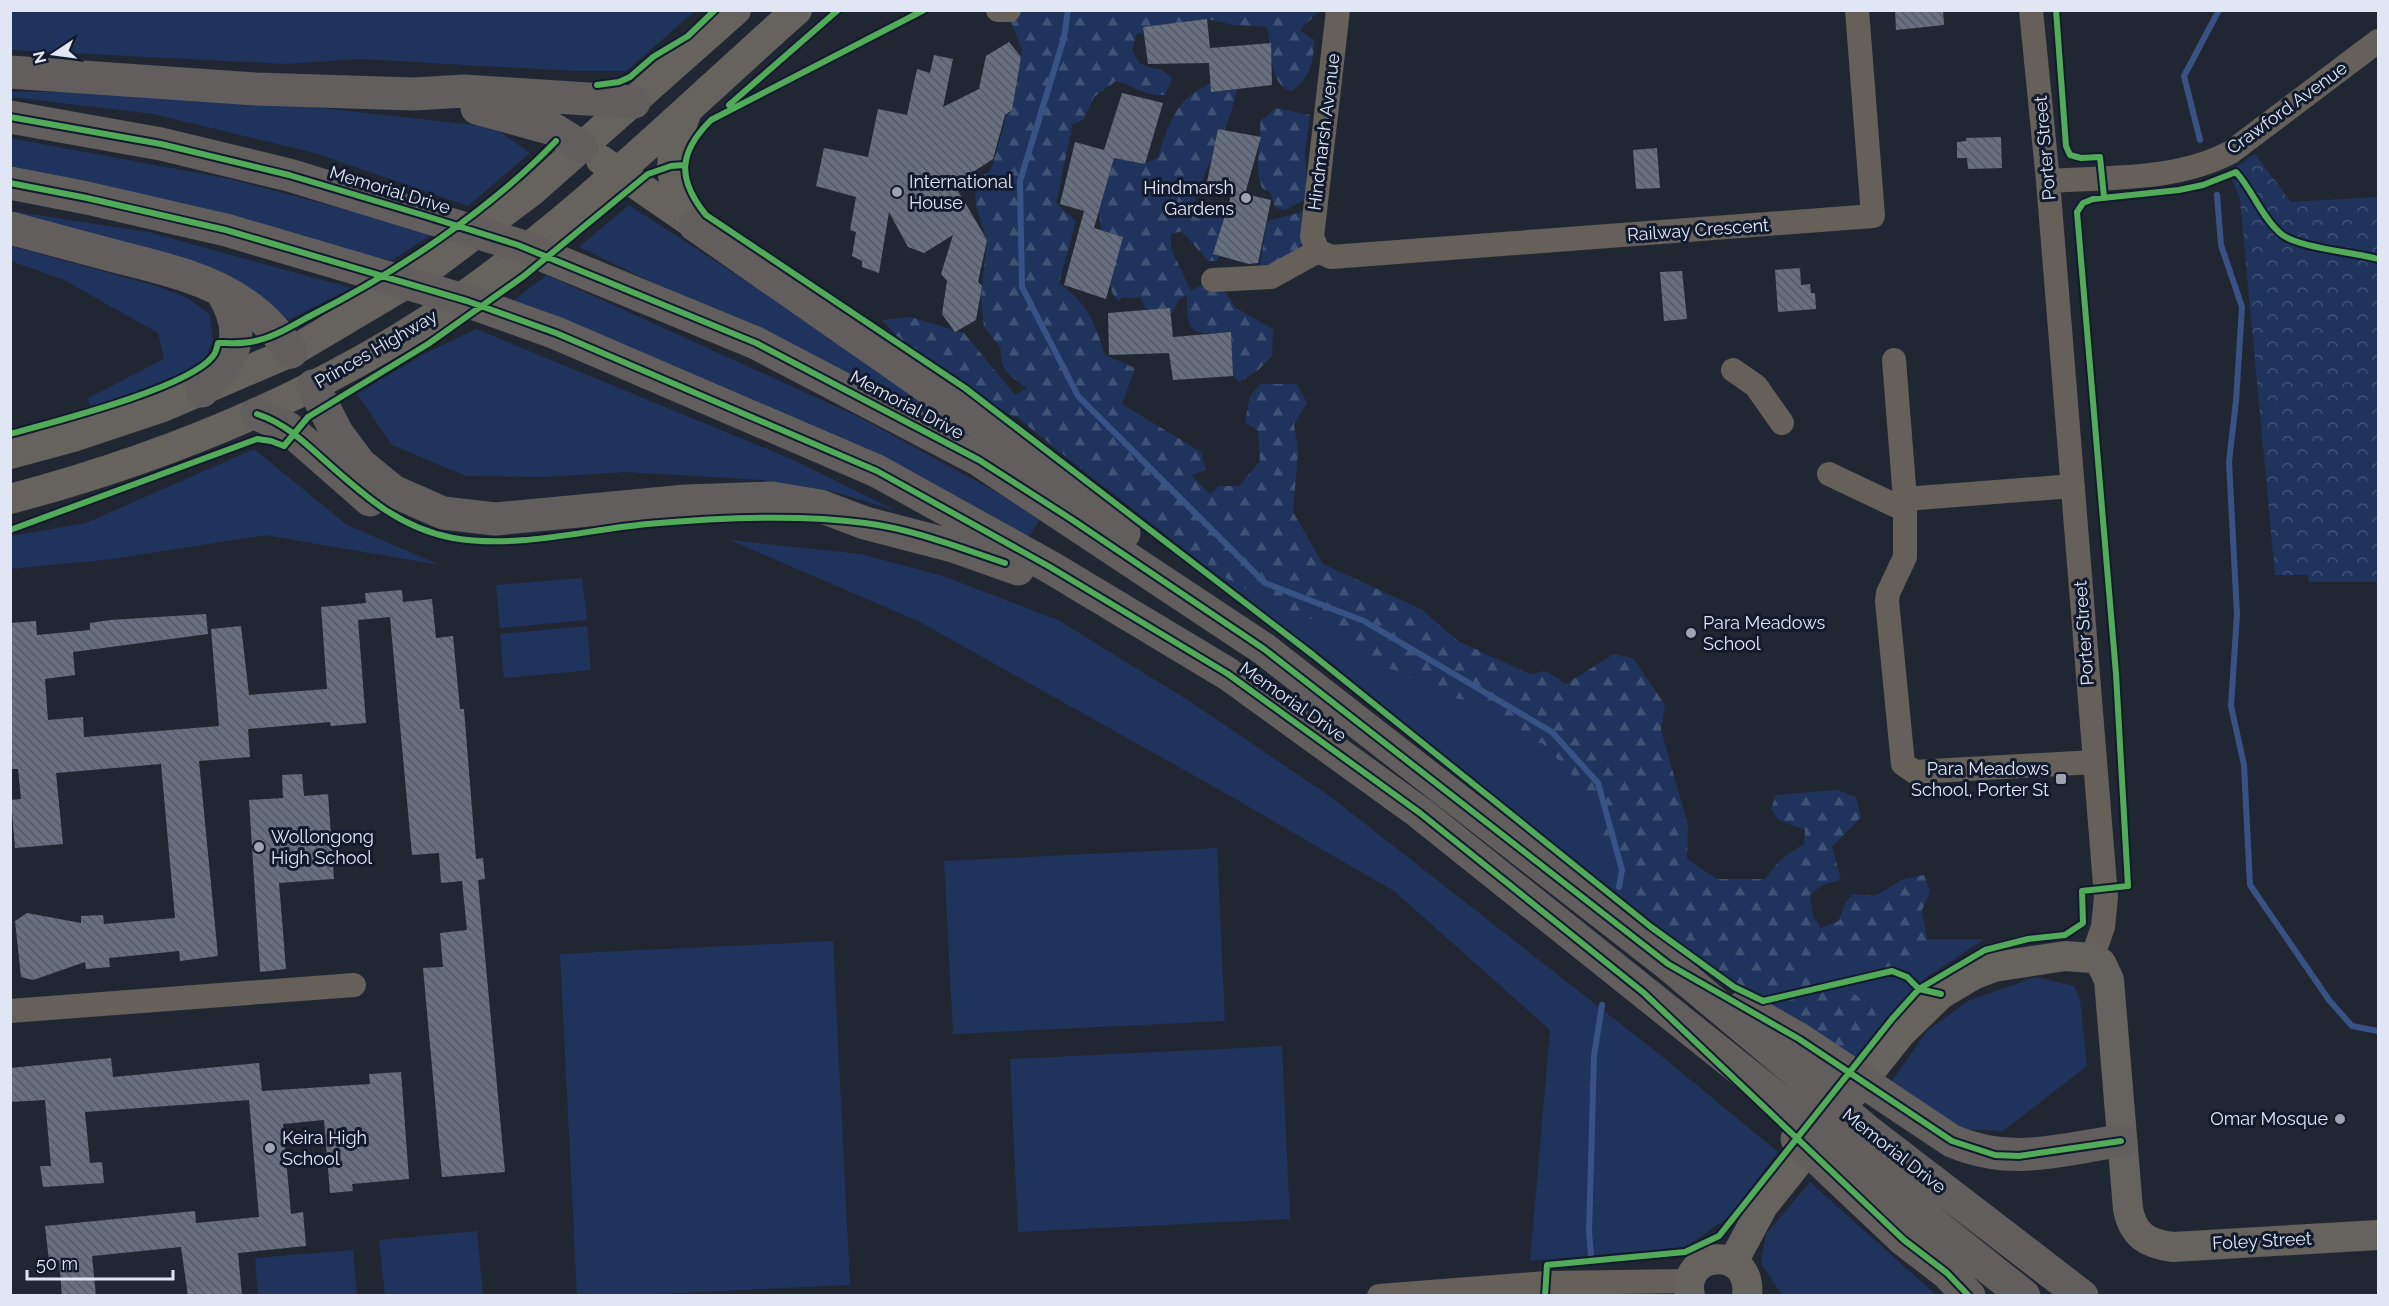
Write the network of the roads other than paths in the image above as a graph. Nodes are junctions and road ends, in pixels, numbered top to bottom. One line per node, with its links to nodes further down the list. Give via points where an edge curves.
1 (736, 10): 11 (main road)
2 (797, 10): 12 (main road, Princes Highway)
3 (998, 10): 4 (street)
4 (1009, 10)
5 (1338, 10): 20 (street, Hindmarsh Avenue, via 1312,237)
6 (1857, 10): 20 (street, Railway Crescent, via 1873,216 1331,257)
7 (2031, 10): 16 (street, Porter Street)
8 (2379, 40): 16 (street, Crawford Avenue, via 2215,160 2179,170)
9 (10, 72): 10 (highway, via 256,89)
10 (414, 94): 11 (highway, via 464,91); 14 (highway, via 554,129)
11 (634, 102): 14 (main road)
12 (688, 109): 15 (main road, Princes Highway); 18 (main road, via 674,145 671,166 679,197)
13 (10, 117): 37 (highway, Memorial Drive, via 161,144 369,199 518,245 756,343 979,460)
14 (582, 147): 15 (main road); 23 (main road, via 531,191 418,276)
15 (616, 171): 18 (main road); 26 (main road, Princes Highway, via 508,263 403,335)
16 (2048, 181): 32 (street, Porter Street)
17 (10, 183): 36 (highway, Memorial Drive, via 237,233 467,301 556,333 877,471)
18 (695, 225): 37 (highway, via 1061,480)
19 (10, 228): 22 (highway, via 154,266)
20 (1318, 251): 21 (street, via 1271,277)
21 (1213, 280)
22 (222, 292): 23 (highway, via 243,302 262,318); 27 (highway, via 234,315 236,343 225,367)
23 (291, 352): 26 (main road); 27 (main road)
24 (1894, 360): 34 (street)
25 (1733, 370): 29 (street, via 1756,386)
26 (314, 386): 28 (main road, Princes Highway); 35 (highway, via 337,433 360,464 393,490 443,513 495,519 751,496 820,506)
27 (202, 391): 30 (main road, via 118,423)
28 (256, 414): 33 (main road, Princes Highway, via 142,460); 35 (highway, via 288,428 388,513 419,529 451,537 509,540 648,524 753,518)
29 (1782, 423)
30 (10, 454)
31 (1829, 474): 34 (street)
32 (2073, 486): 34 (street); 38 (street, Porter Street)
33 (10, 499)
34 (1905, 505): 38 (street, via 1905,557 1887,602 1903,764 1916,772)
35 (865, 523): 36 (highway, via 1005,563)
36 (1152, 626): 42 (highway, Memorial Drive, via 1227,674 1420,813)
37 (1264, 649): 40 (highway, Memorial Drive)
38 (2094, 762): 39 (street, Porter Street, via 2106,907)
39 (2092, 958): 44 (main road, via 2106,970 2111,991); 46 (main road, via 2076,955 2032,959 1994,967 1973,975 1927,1005 1763,1206)
40 (1668, 964): 44 (highway, via 1799,1040 1952,1141 1974,1150 2019,1156); 52 (highway, Memorial Drive, via 1866,1130)
41 (354, 985): 43 (street)
42 (1644, 993): 50 (highway, via 1904,1240 1947,1273); 51 (highway, Memorial Drive)
43 (10, 1011)
44 (2121, 1141): 45 (main road, Foley Street, via 2130,1220 2146,1241 2173,1247)
45 (2379, 1235)
46 (1733, 1262): 47 (main road, via 1706,1261 1693,1273); 49 (main road, via 1746,1276)
47 (1690, 1288): 48 (street, via 1546,1283)
48 (1379, 1296)
49 (1747, 1296)
50 (1969, 1296)
51 (2024, 1296)
52 (2082, 1296)

